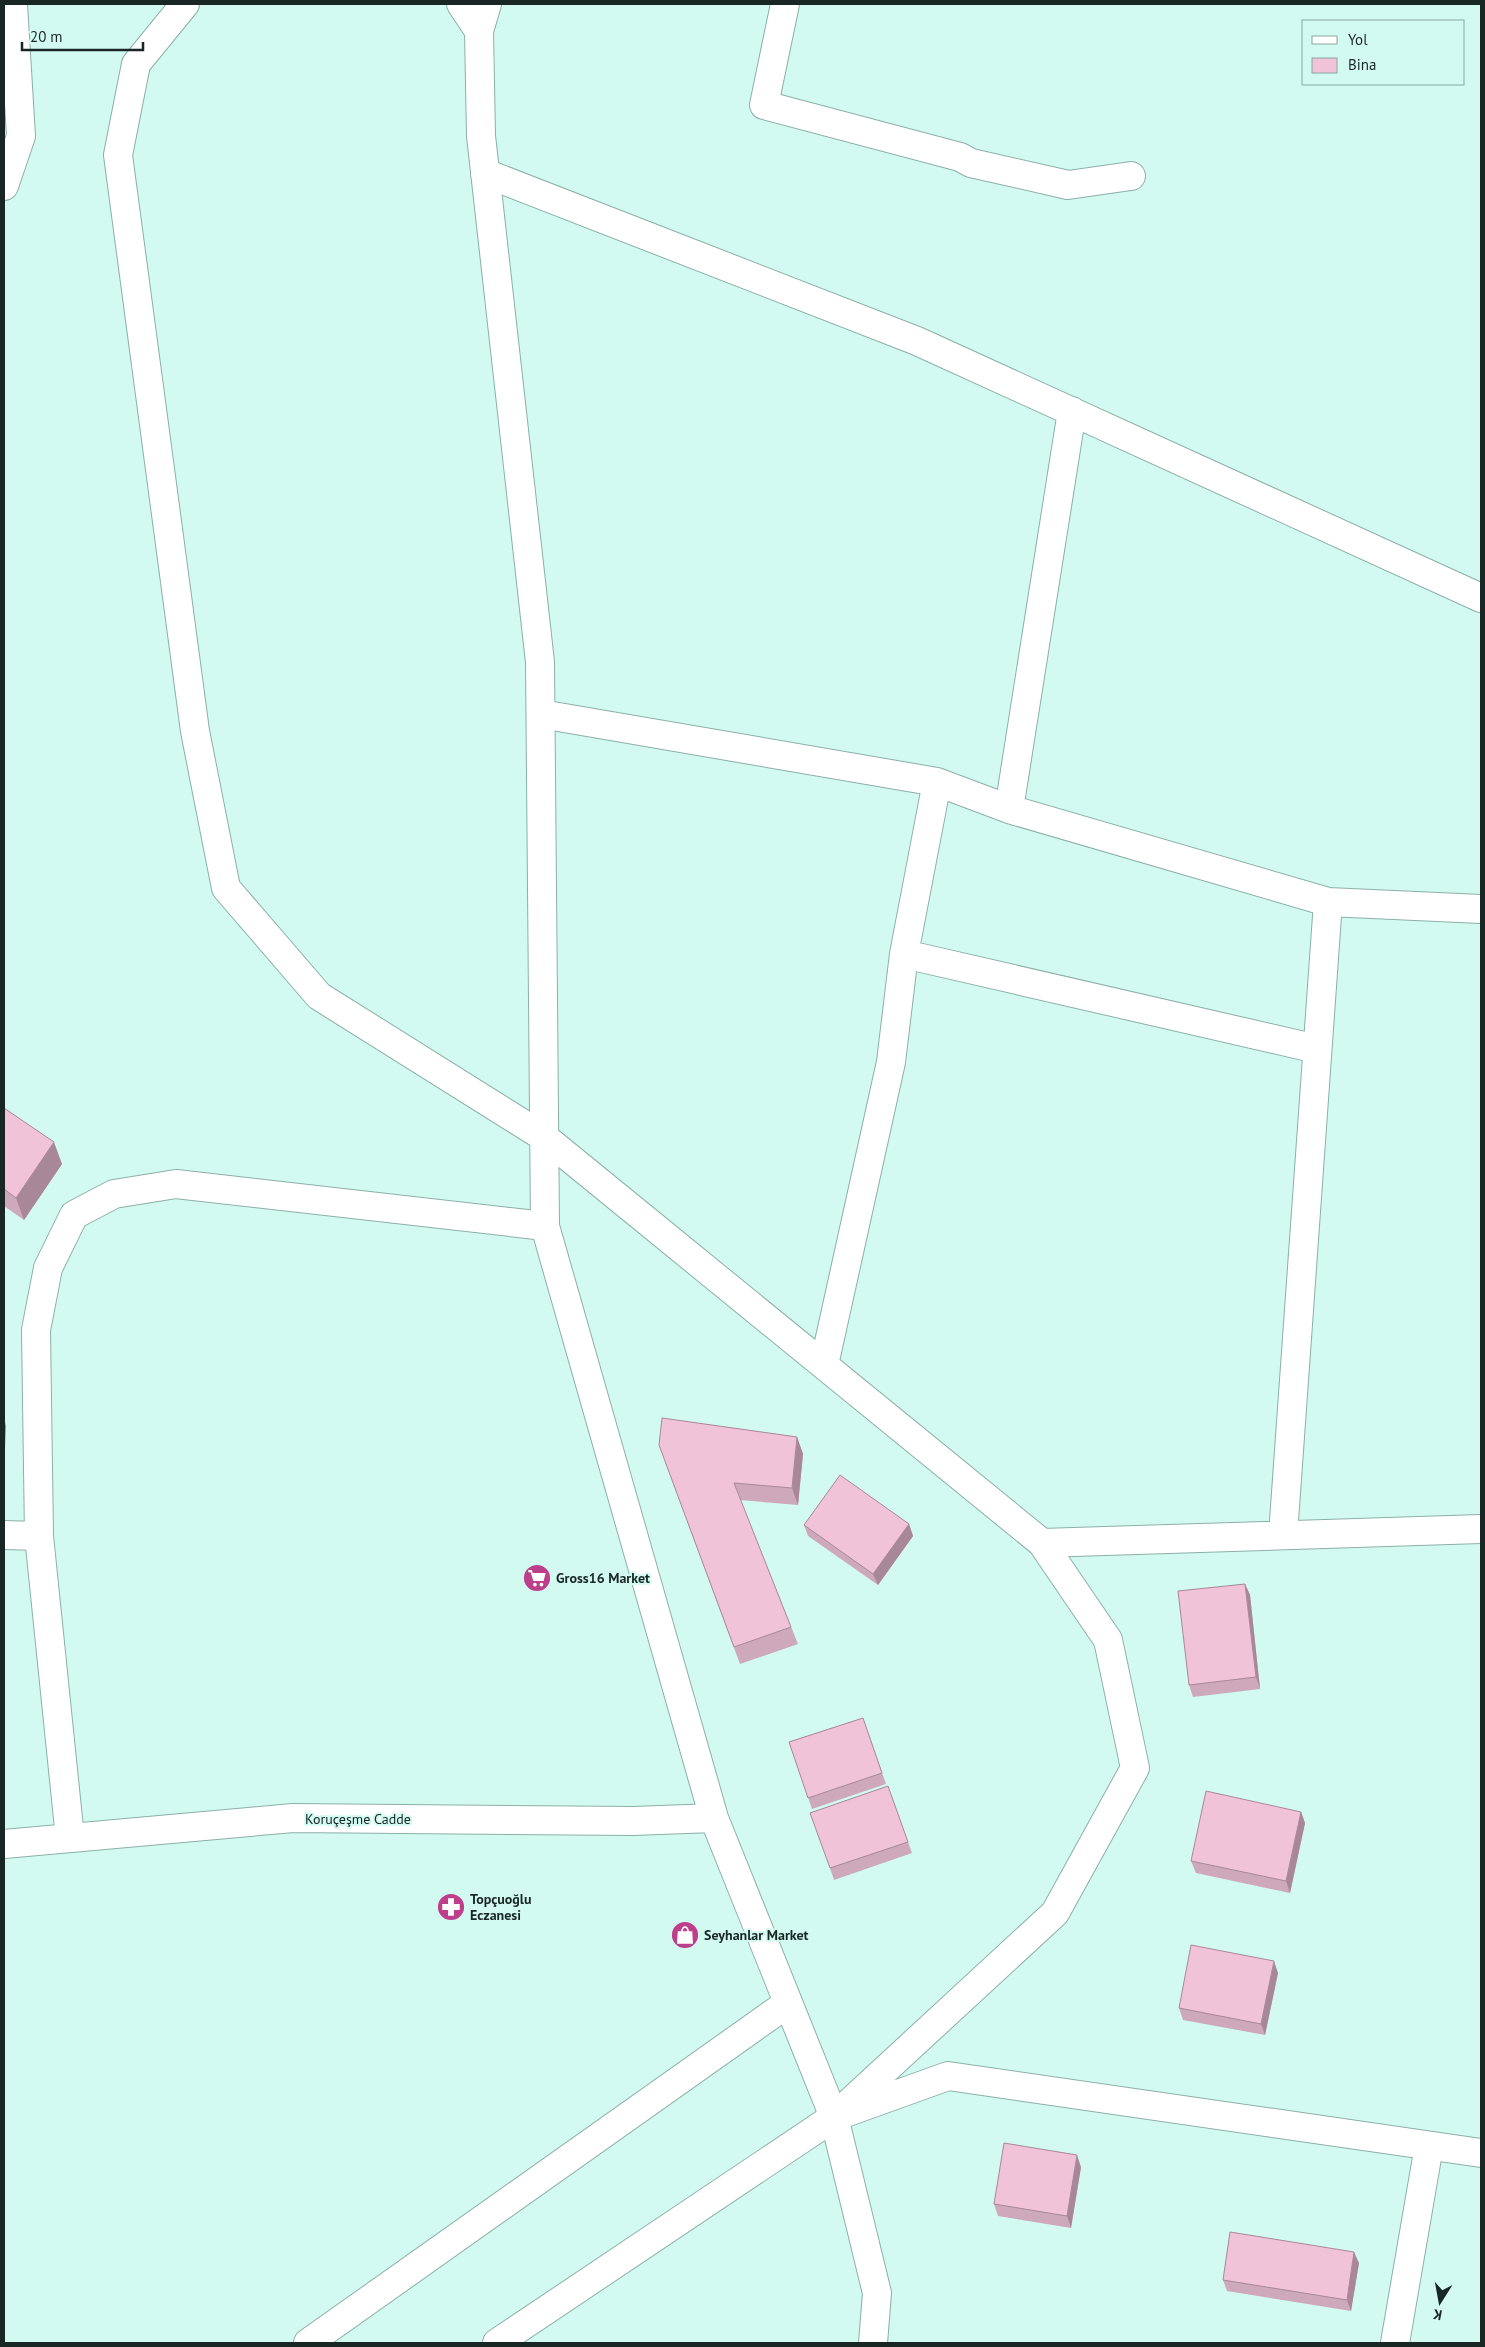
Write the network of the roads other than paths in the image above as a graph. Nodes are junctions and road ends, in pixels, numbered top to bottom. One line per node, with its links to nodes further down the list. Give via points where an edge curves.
1 (13, 4): 9 (street, via 21,136)
2 (185, 4): 19 (street, via 136,64 118,155 195,731 226,888 319,996)
3 (461, 4): 6 (street)
4 (487, 4): 6 (street)
5 (785, 4): 8 (street, via 764,105 960,156 971,163 1068,185)
6 (478, 31): 7 (street)
7 (485, 173): 10 (street, via 917,341); 12 (street, via 540,662)
8 (1132, 176)
9 (4, 186)
10 (1072, 411): 11 (street); 14 (street)
11 (1481, 598)
12 (541, 714): 13 (street); 19 (street)
13 (937, 782): 14 (street); 17 (street)
14 (1009, 810): 15 (street)
15 (1328, 902): 16 (street); 18 (street)
16 (1481, 909)
17 (904, 954): 18 (street); 21 (street, via 891,1062)
18 (1317, 1049): 24 (street)
19 (544, 1137): 20 (street); 21 (street)
20 (545, 1226): 25 (street, via 176,1184 114,1194 74,1216 48,1268 36,1330); 27 (street)
21 (824, 1365): 26 (street)
22 (1481, 1529): 24 (street)
23 (4, 1535): 25 (street)
24 (1283, 1535): 26 (street)
25 (39, 1536): 28 (street)
26 (1042, 1542): 31 (street, via 1108,1640 1135,1768 1055,1913)
27 (714, 1818): 28 (street, Koruçeşme Cadde, via 633,1821 294,1818); 30 (street)
28 (70, 1838): 29 (street, Koruçeşme Cadde)
29 (4, 1844)
30 (788, 2002): 31 (street); 34 (street)
31 (834, 2117): 32 (street, via 948,2076); 35 (street); 36 (street, via 877,2293)
32 (1429, 2146): 33 (street); 37 (street)
33 (1481, 2153)
34 (308, 2343)
35 (497, 2343)
36 (873, 2343)
37 (1395, 2343)

